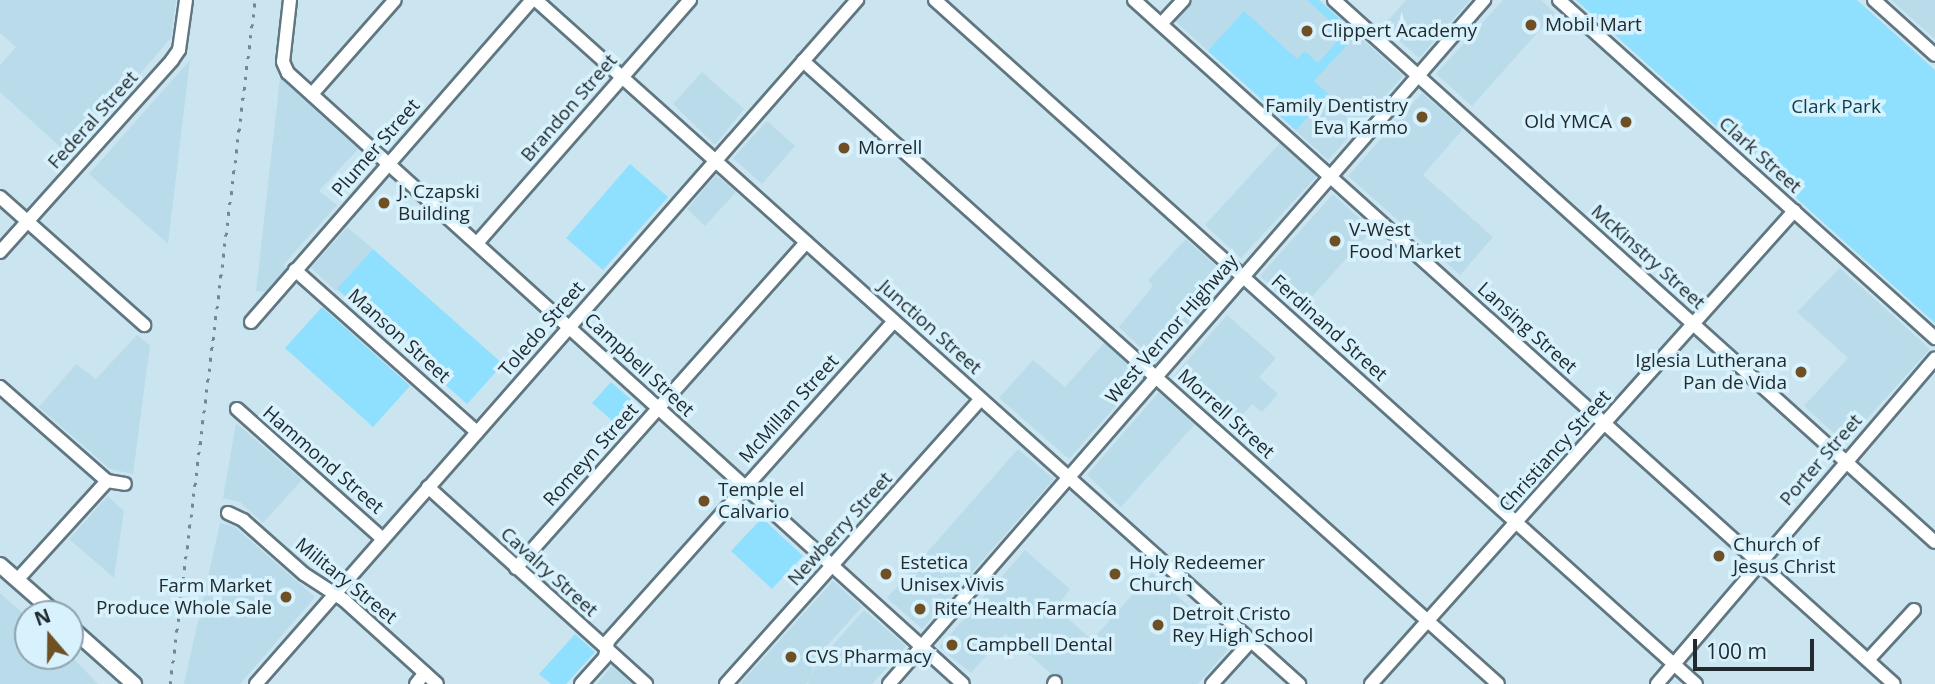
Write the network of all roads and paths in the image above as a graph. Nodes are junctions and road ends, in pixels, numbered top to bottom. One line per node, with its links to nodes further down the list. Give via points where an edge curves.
1 (186, 0): 25 (street, Federal Street, via 179,50 172,61)
2 (290, 0): 19 (street, Campbell Street, via 284,62 288,73)
3 (395, 0): 19 (street)
4 (534, 0): 18 (street, Junction Street); 21 (street, Plumer Street)
5 (690, 0): 18 (street, Brandon Street)
6 (857, 0): 16 (street, Toledo Street)
7 (935, 0): 30 (street, Ferdinand Street)
8 (1134, 0): 14 (street, Lansing Street)
9 (1183, 0): 14 (street)
10 (1334, 0): 17 (street, McKinstry Street)
11 (1485, 0): 17 (street, West Vernor Highway)
12 (1559, 0): 24 (street, Clark Street)
13 (1874, 0): 15 (street)
14 (1161, 24): 22 (street, Lansing Street)
15 (1935, 55)
16 (803, 61): 20 (street, Toledo Street); 38 (street, Morrell Street)
17 (1418, 76): 22 (street, West Vernor Highway); 33 (street, McKinstry Street)
18 (622, 77): 20 (street, Junction Street); 26 (street, Brandon Street)
19 (312, 94): 21 (street, Campbell Street)
20 (715, 161): 27 (street, Junction Street); 35 (street, Toledo Street)
21 (389, 162): 26 (street, Campbell Street); 29 (street, Plumer Street)
22 (1330, 177): 30 (street, West Vernor Highway); 43 (street, Lansing Street)
23 (0, 197): 25 (street)
24 (1794, 212): 33 (street, Christiancy Street); 36 (street, Clark Street)
25 (27, 222): 28 (street, Federal Street); 34 (street)
26 (478, 242): 35 (street, Campbell Street)
27 (807, 242): 31 (street, Junction Street); 41 (street, Romeyn Street)
28 (0, 252)
29 (295, 270): 32 (street, Plumer Street); 44 (street, Manson Street)
30 (1243, 277): 38 (street, West Vernor Highway); 52 (street, Ferdinand Street)
31 (894, 321): 40 (street, Junction Street); 50 (street, McMillan Street)
32 (251, 322)
33 (1694, 324): 43 (street, Christiancy Street); 45 (street, McKinstry Street)
34 (144, 325)
35 (570, 327): 41 (street, Campbell Street); 44 (street, Toledo Street)
36 (1935, 338)
37 (1935, 359): 45 (street, Porter Street)
38 (1156, 377): 46 (street, West Vernor Highway); 63 (street, Morrell Street)
39 (0, 387): 47 (street)
40 (981, 399): 46 (street, Junction Street); 57 (street, Newberry Street)
41 (657, 409): 50 (street, Campbell Street); 58 (street, Romeyn Street)
42 (237, 410): 53 (street, Hammond Street)
43 (1605, 424): 52 (street, Christiancy Street); 55 (street, Lansing Street)
44 (477, 432): 49 (street, Toledo Street)
45 (1845, 460): 54 (street, McKinstry Street); 55 (street, Porter Street)
46 (1069, 477): 65 (street, Junction Street); 66 (street, West Vernor Highway)
47 (107, 481): 48 (street); 59 (street)
48 (125, 484)
49 (428, 487): 53 (street, Toledo Street); 58 (street, Cavalry Street)
50 (744, 487): 57 (street, Campbell Street); 67 (street, McMillan Street, via 609,640)
51 (228, 513): 60 (street, Military Street, via 243,520)
52 (1517, 523): 63 (street, Christiancy Street); 69 (street, Ferdinand Street)
53 (383, 539): 60 (street, Toledo Street)
54 (1935, 542)
55 (1759, 562): 68 (street, Lansing Street); 69 (street, Porter Street)
56 (0, 565): 59 (main road)
57 (832, 566): 66 (street, Campbell Street); 77 (street, Newberry Street)
58 (516, 568): 67 (street, Cavalry Street)
59 (17, 580): 61 (main road)
60 (333, 595): 70 (street, Military Street); 72 (street, Toledo Street)
61 (40, 600)
62 (1914, 610): 68 (street)
63 (1428, 621): 82 (street, Christiancy Street); 83 (street, Morrell Street)
64 (84, 639): 71 (main road)
65 (1251, 641): 80 (street); 81 (street, Junction Street)
66 (921, 647): 78 (street, West Vernor Highway); 79 (street, Campbell Street)
67 (606, 649): 75 (street, McMillan Street); 76 (street, Cavalry Street)
68 (1868, 660): 86 (street, Lansing Street)
69 (1674, 664): 84 (street, Porter Street); 85 (street, Ferdinand Street)
70 (425, 673): 73 (street); 74 (street, Military Street)
71 (134, 684)
72 (256, 684)
73 (416, 684)
74 (438, 684)
75 (581, 684)
76 (646, 684)
77 (726, 684)
78 (889, 684)
79 (963, 684)
80 (1212, 684)
81 (1299, 684)
82 (1371, 684)
83 (1498, 684)
84 (1657, 684)
85 (1696, 684)
86 (1894, 684)

